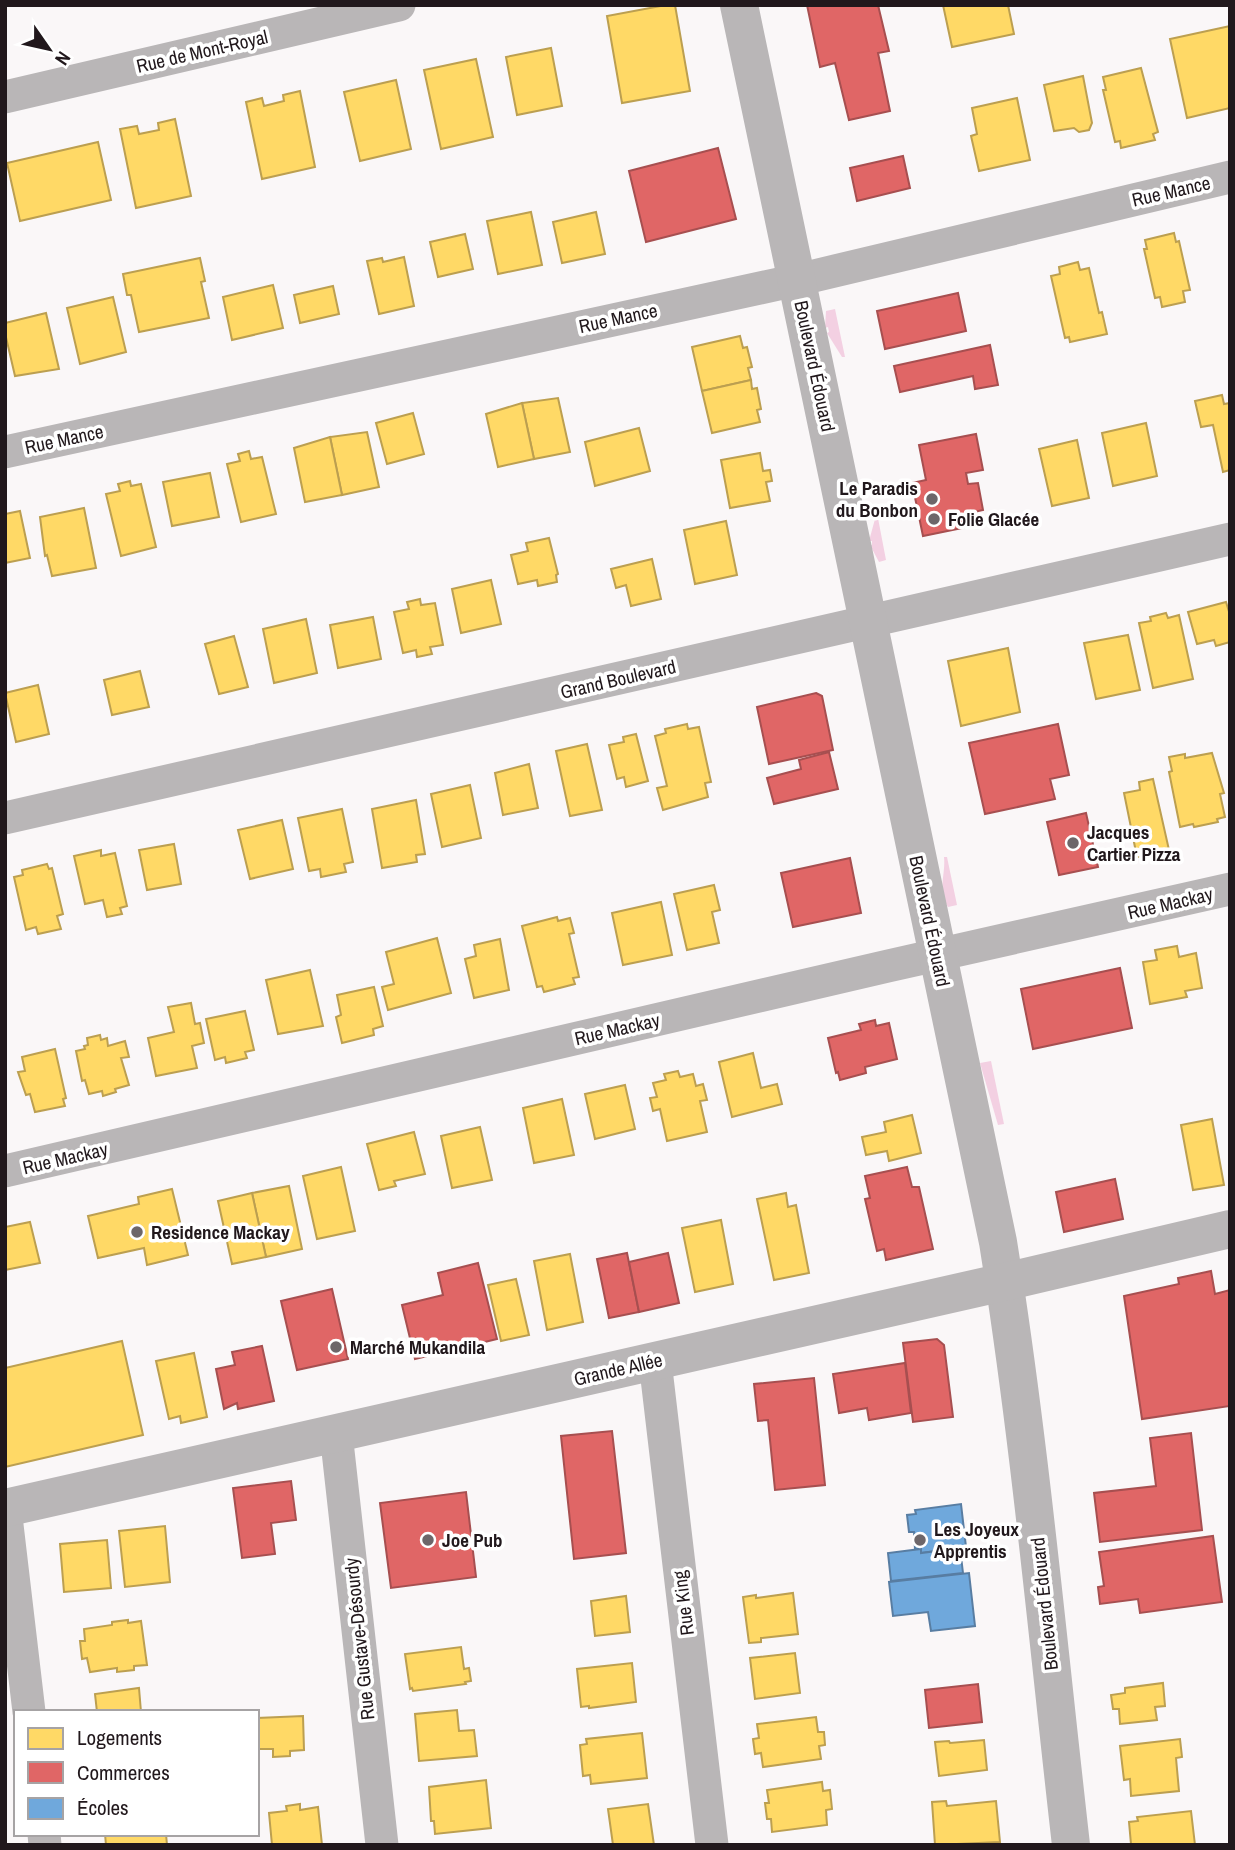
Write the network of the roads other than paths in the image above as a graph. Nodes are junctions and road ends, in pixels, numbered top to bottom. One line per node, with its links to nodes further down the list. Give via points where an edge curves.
1 (399, 5): 3 (street, Rue de Mont-Royal)
2 (739, 5): 5 (street, Boulevard Édouard)
3 (5, 97)
4 (1230, 177): 5 (street, Rue Mance)
5 (797, 280): 6 (street, Rue Mance); 8 (street, Boulevard Édouard)
6 (5, 452)
7 (1230, 539): 8 (street, Grand Boulevard)
8 (868, 622): 9 (street, Grand Boulevard); 11 (street, Boulevard Édouard)
9 (5, 818)
10 (1230, 889): 11 (street, Rue Mackay)
11 (937, 954): 12 (street, Rue Mackay); 14 (street, Boulevard Édouard)
12 (5, 1171)
13 (1230, 1229): 14 (street, Grande Allée)
14 (1004, 1282): 15 (street, Grande Allée); 21 (street, Boulevard Édouard)
15 (654, 1360): 16 (street, Grande Allée); 20 (street, Rue King)
16 (336, 1433): 17 (street, Grande Allée); 19 (street, Rue Gustave-Désourdy)
17 (5, 1508): 18 (street)
18 (29, 1710)
19 (382, 1845)
20 (712, 1845)
21 (1071, 1845)

